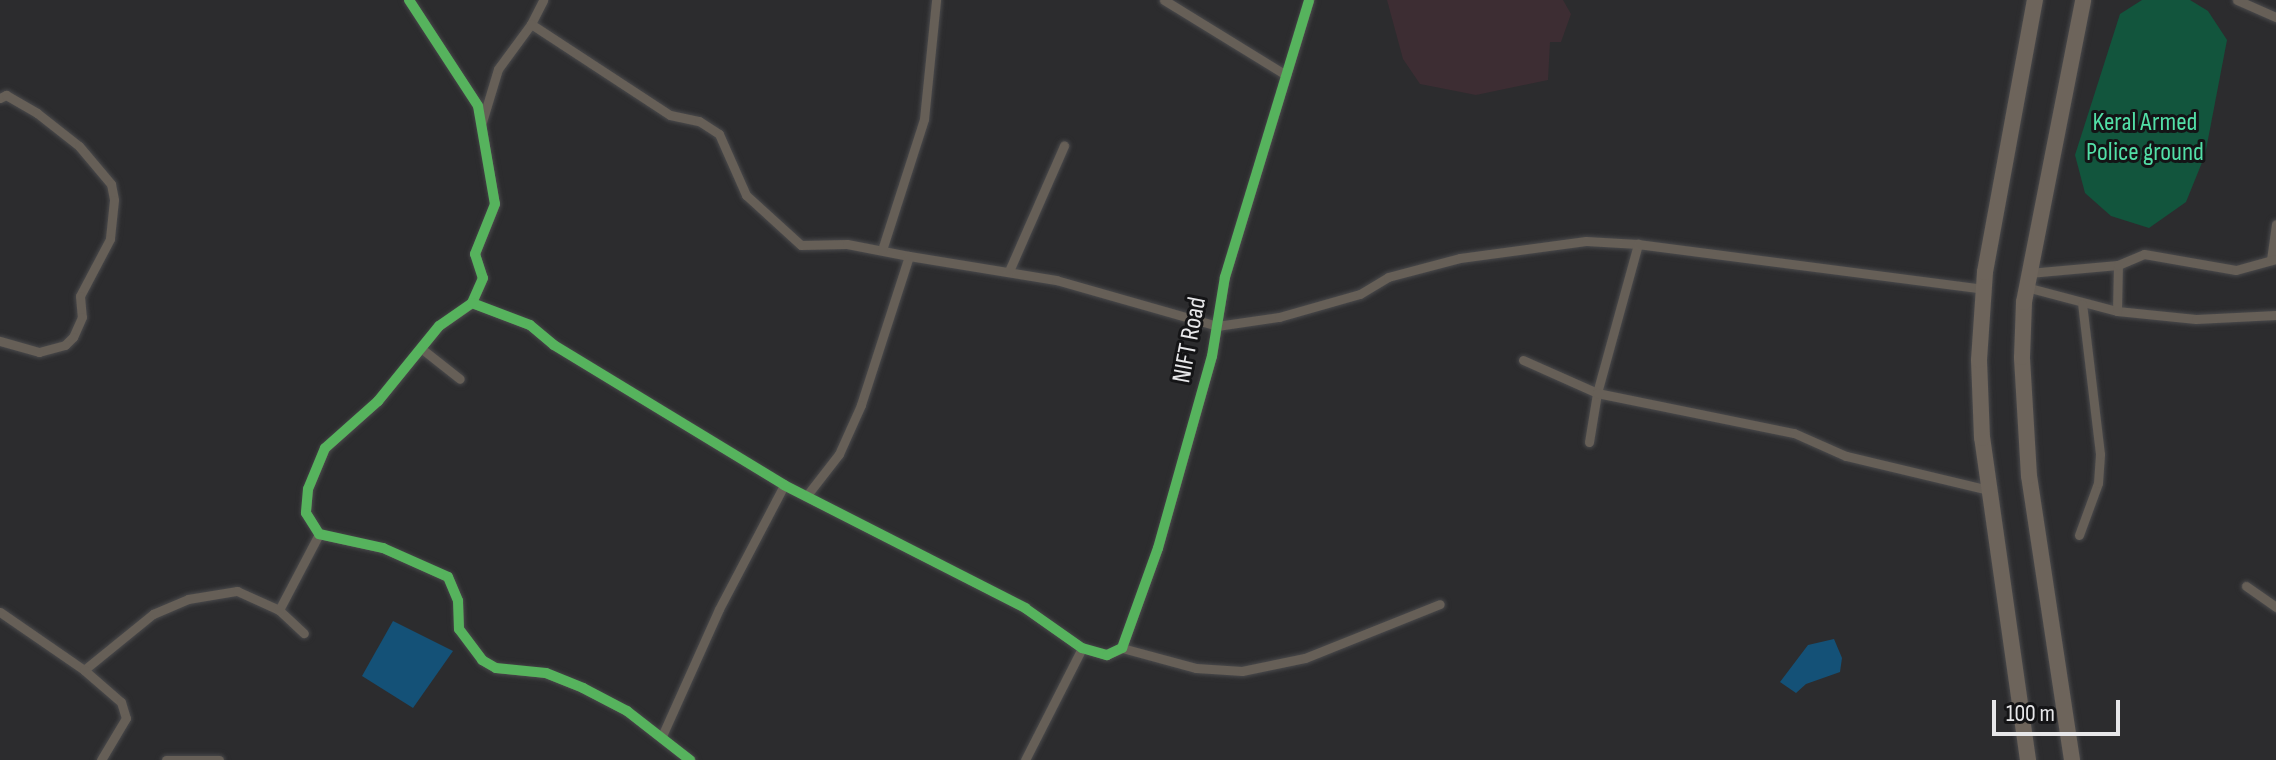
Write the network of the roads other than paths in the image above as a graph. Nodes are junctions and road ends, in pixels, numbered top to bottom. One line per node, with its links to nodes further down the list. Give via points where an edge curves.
1 (409, 0): 13 (street, via 459,71)
2 (543, 0): 10 (street)
3 (936, 0): 17 (street, via 924,119)
4 (1164, 0): 11 (street)
5 (1309, 0): 11 (street, NIFT Road)
6 (2035, 0): 23 (highway)
7 (2083, 0): 22 (highway)
8 (2237, 0): 9 (street)
9 (2276, 17)
10 (531, 24): 13 (street, via 498,69); 17 (street, via 670,115 699,121 719,134 746,195 801,245)
11 (1286, 75): 28 (street, NIFT Road, via 1225,277)
12 (0, 98): 29 (street, via 6,95 37,113 79,146 111,184 114,200 110,239 80,296 82,317 73,337 65,345 39,352)
13 (482, 125): 24 (street, via 495,204 475,254 483,278)
14 (1064, 146): 21 (street)
15 (2276, 224): 19 (street)
16 (1638, 244): 23 (street); 28 (street, via 1586,241 1460,258 1388,277 1360,294 1279,317); 33 (street)
17 (882, 250): 18 (street)
18 (909, 256): 21 (street); 37 (street, via 861,405 839,454)
19 (2273, 260): 20 (street, via 2236,270 2144,254)
20 (2118, 265): 22 (street); 26 (street)
21 (1009, 271): 28 (street, via 1139,301)
22 (2028, 280): 25 (street); 56 (highway, via 2022,357 2029,476)
23 (1983, 289): 36 (highway, via 1980,397)
24 (472, 303): 30 (street, via 439,326); 35 (street, via 530,325 554,345)
25 (2082, 304): 26 (street); 39 (street, via 2100,454 2098,483)
26 (2117, 311): 27 (street, via 2196,319)
27 (2276, 315)
28 (1217, 326): 47 (street, NIFT Road, via 1158,548)
29 (0, 341)
30 (422, 349): 32 (street); 38 (street, via 378,401 325,448 308,489 306,513)
31 (1523, 360): 33 (street)
32 (460, 379)
33 (1597, 393): 34 (street); 36 (street, via 1794,433 1846,456)
34 (1589, 442)
35 (784, 485): 37 (street); 49 (street, via 719,609)
36 (1989, 490): 55 (highway)
37 (808, 494): 46 (street, via 1025,608)
38 (319, 534): 43 (street); 49 (street, via 383,548 448,577 458,601 459,629 482,660 496,668 558,678 627,711)
39 (2079, 535)
40 (2246, 586): 42 (street)
41 (1440, 604): 47 (street, via 1305,658 1242,671 1196,668)
42 (2276, 607)
43 (279, 610): 45 (street); 48 (street, via 237,591 188,599 153,614)
44 (0, 612): 48 (street)
45 (304, 633)
46 (1082, 648): 47 (street, via 1107,655); 54 (street)
47 (1122, 648)
48 (84, 670): 50 (street, via 121,702 126,718)
49 (662, 736): 53 (street)
50 (101, 760)
51 (166, 760): 52 (street)
52 (219, 760)
53 (690, 760)
54 (1025, 760)
55 (2028, 760)
56 (2072, 760)

